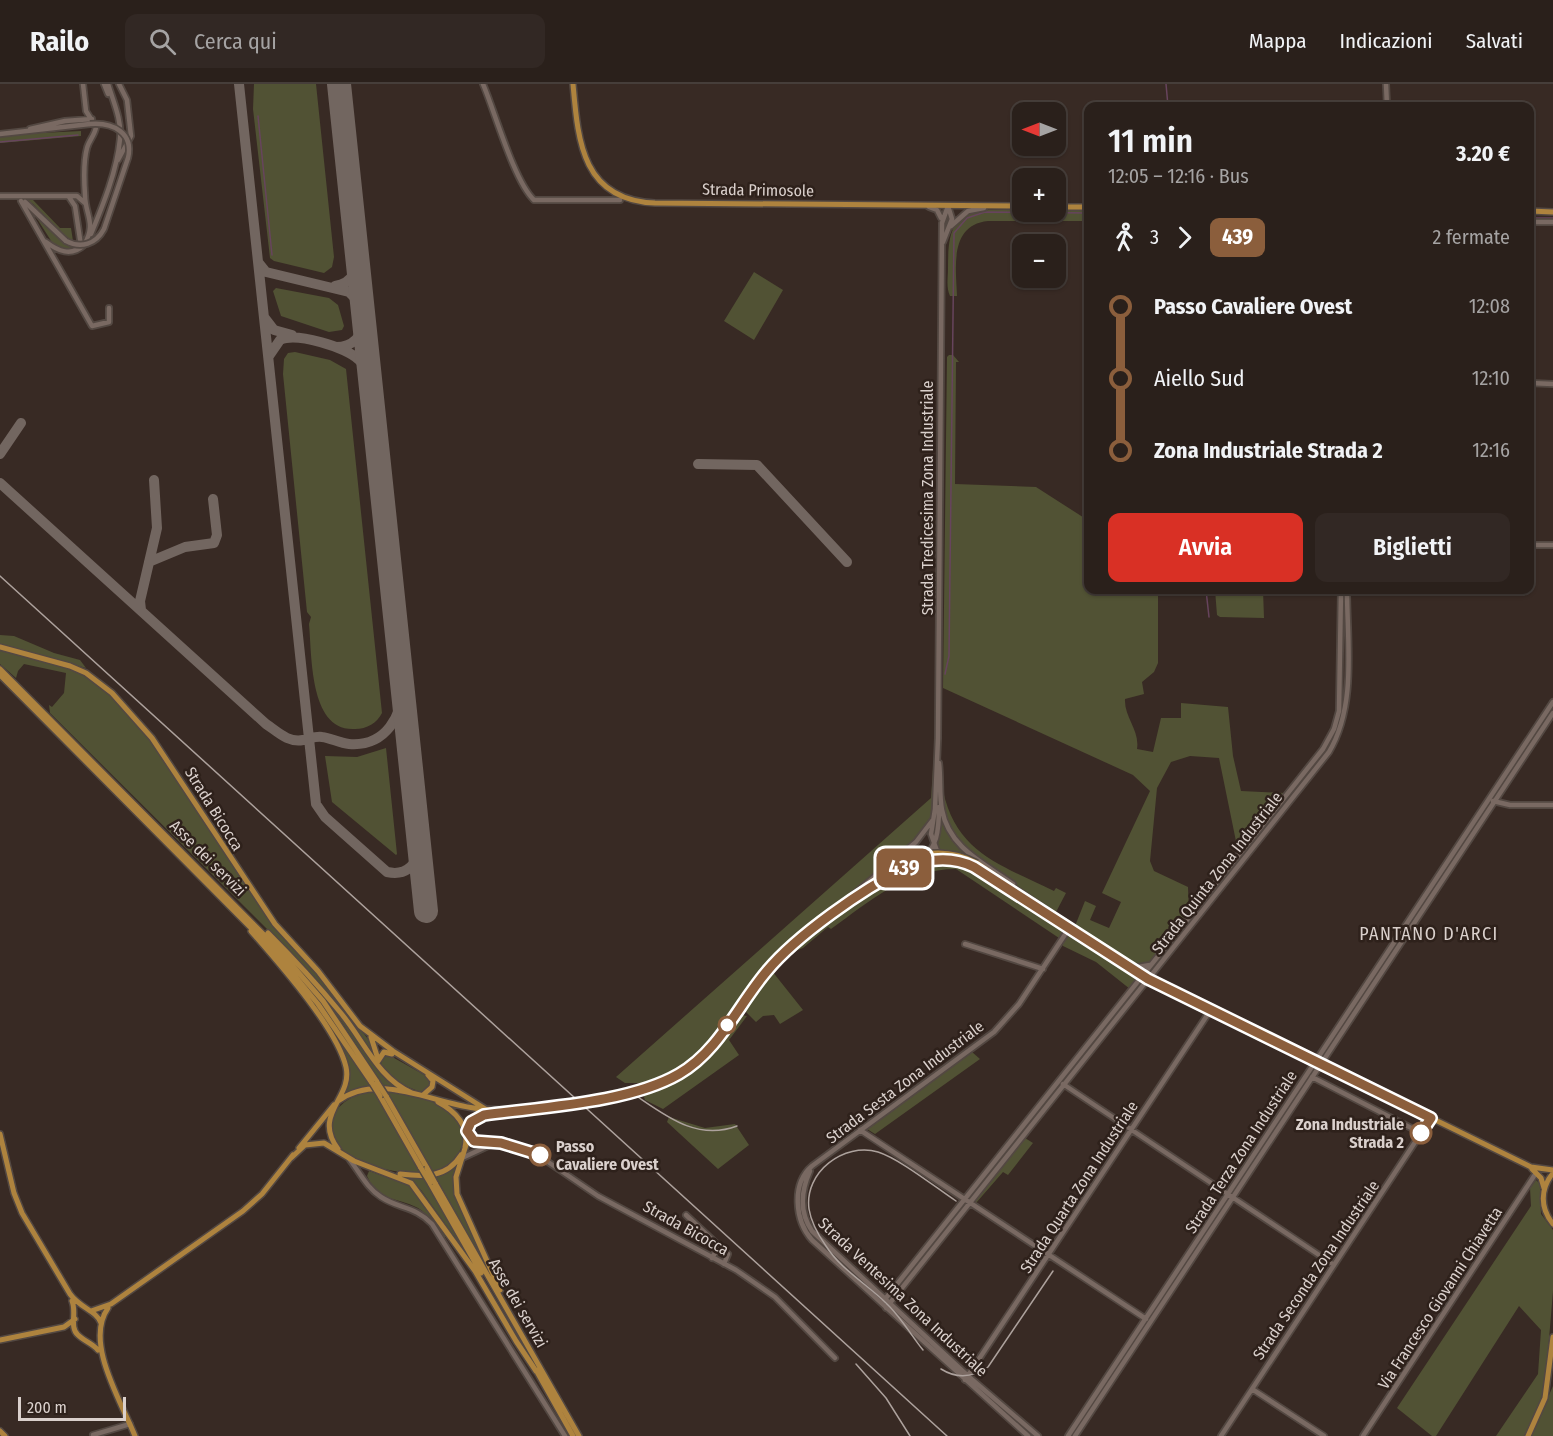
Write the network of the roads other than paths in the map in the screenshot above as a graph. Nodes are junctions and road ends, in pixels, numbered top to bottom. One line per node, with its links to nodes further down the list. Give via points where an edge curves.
1 (82, 84): 8 (street, via 83,111); 9 (street, via 85,110)
2 (106, 84): 12 (street, via 116,120 118,146)
3 (119, 84): 12 (street, via 127,100 131,136)
4 (483, 84): 16 (street, via 513,163 534,200)
5 (573, 84): 19 (main road, Strada Primosole, via 579,140 587,163 607,186 633,200)
6 (1386, 84): 7 (street)
7 (1387, 102)
8 (76, 120): 9 (street); 10 (street)
9 (91, 122): 10 (street); 17 (street, bridge, via 119,129 128,142 128,158 98,238 88,244 66,241); 18 (street, via 96,130 86,152)
10 (24, 131): 11 (street)
11 (0, 134)
12 (114, 168): 32 (street)
13 (0, 196): 14 (street)
14 (10, 196): 15 (street); 17 (street)
15 (67, 196): 18 (street, via 77,196); 34 (street, via 75,206)
16 (620, 200)
17 (21, 201): 31 (street)
18 (86, 203): 32 (street, via 91,221)
19 (926, 206): 20 (main road, Strada Primosole); 29 (street, via 937,210)
20 (948, 206): 21 (main road, Strada Primosole); 29 (street); 30 (street)
21 (995, 206): 22 (main road, Strada Primosole); 30 (street, via 968,211)
22 (1012, 206)
23 (1066, 207): 24 (main road)
24 (1084, 207)
25 (1534, 212): 26 (main road)
26 (1553, 212)
27 (1534, 222): 28 (street)
28 (1553, 222)
29 (942, 223): 33 (street, Strada Tredicesima Zona Industriale)
30 (951, 226): 33 (street)
31 (46, 242): 34 (street, via 63,252); 35 (street, via 92,326 109,322)
32 (86, 242): 34 (street)
33 (943, 244): 51 (street, Strada Tredicesima Zona Industriale)
34 (80, 249)
35 (109, 308)
36 (1534, 384): 37 (street)
37 (1553, 384)
38 (1534, 545): 39 (street)
39 (1553, 545)
40 (1341, 594): 45 (street, Strada Quinta Zona Industriale)
41 (1347, 594): 46 (street, Strada Quinta Zona Industriale)
42 (0, 647): 71 (main road, Strada Bicocca, via 86,673 128,709 172,767 275,924)
43 (0, 669): 59 (main road, Asse dei servizi)
44 (0, 675): 60 (main road, Asse dei servizi)
45 (1340, 697): 46 (street); 48 (street, Strada Quinta Zona Industriale)
46 (1346, 697): 49 (street, Strada Quinta Zona Industriale)
47 (1553, 702): 50 (street, Strada Terza Zona Industriale)
48 (1339, 706): 49 (street); 66 (street, Strada Quinta Zona Industriale, via 1334,729 1323,749)
49 (1346, 707): 69 (street, Strada Quinta Zona Industriale, via 1329,752)
50 (1552, 710): 53 (street, Strada Terza Zona Industriale)
51 (938, 752): 52 (street); 55 (street)
52 (940, 771): 56 (street, via 939,829); 61 (street, via 942,810 952,838)
53 (1492, 800): 54 (street); 74 (street, Strada Terza Zona Industriale)
54 (1553, 805)
55 (934, 816): 56 (street); 62 (street, via 916,842)
56 (933, 844): 57 (street, via 940,854); 58 (street)
57 (959, 861): 58 (main road); 64 (main road)
58 (915, 864): 63 (main road)
59 (208, 877): 75 (main road, via 226,890 303,969 346,1019); 79 (main road, Asse dei servizi, via 298,971 342,1029)
60 (216, 891): 79 (main road, Asse dei servizi, via 300,981); 88 (main road, via 292,981 336,1045 347,1078)
61 (1031, 899): 62 (main road, bridge, via 978,863 955,855 929,853 890,868); 64 (main road)
62 (833, 912): 63 (main road)
63 (824, 921): 81 (main road, via 768,969 701,1057 680,1073)
64 (1070, 927): 67 (main road); 68 (street, Strada Sesta Zona Industriale)
65 (965, 944): 68 (street)
66 (1152, 964): 67 (street); 69 (street, Strada Quinta Zona Industriale)
67 (1131, 968): 69 (main road)
68 (1043, 969): 95 (street, Strada Sesta Zona Industriale, via 994,1032)
69 (1146, 978): 70 (main road); 78 (street, Strada Quinta Zona Industriale); 80 (street, Strada Quinta Zona Industriale)
70 (1210, 1011): 74 (main road); 94 (street, Strada Quarta Zona Industriale)
71 (370, 1035): 72 (main road); 73 (main road)
72 (378, 1061): 73 (main road, via 386,1052); 75 (main road)
73 (408, 1061): 76 (main road)
74 (1318, 1063): 77 (street, Strada Terza Zona Industriale); 89 (street, Strada Terza Zona Industriale); 93 (main road)
75 (380, 1068): 82 (main road, via 394,1084)
76 (422, 1070): 83 (main road, via 433,1084 429,1092); 91 (main road)
77 (1312, 1077): 92 (street, Strada Terza Zona Industriale); 96 (street)
78 (1058, 1081): 80 (street); 85 (street, Strada Quinta Zona Industriale)
79 (375, 1082): 111 (main road, bridge)
80 (1064, 1085): 87 (street, Strada Quinta Zona Industriale); 94 (street)
81 (642, 1090)
82 (412, 1093): 83 (main road); 88 (main road, via 361,1089)
83 (419, 1095): 84 (main road)
84 (429, 1097): 91 (main road); 98 (main road, via 453,1112)
85 (1043, 1101): 87 (street); 116 (street, Strada Quinta Zona Industriale)
86 (562, 1104): 90 (main road)
87 (1048, 1104): 116 (street, Strada Quinta Zona Industriale)
88 (335, 1105): 101 (main road, via 329,1122 330,1134); 102 (main road)
89 (1285, 1107): 92 (street); 114 (street, Strada Terza Zona Industriale)
90 (516, 1109): 91 (main road); 98 (main road, via 478,1117 471,1122)
91 (487, 1110)
92 (1290, 1111): 115 (street, Strada Terza Zona Industriale)
93 (1431, 1118): 96 (street, Strada Seconda Zona Industriale); 106 (main road)
94 (1130, 1129): 114 (street); 121 (street, Strada Quarta Zona Industriale)
95 (860, 1130): 105 (street, Strada Sesta Zona Industriale); 116 (street)
96 (1421, 1133): 125 (street, Strada Seconda Zona Industriale)
97 (0, 1134): 126 (main road, via 22,1213)
98 (467, 1134): 99 (main road); 100 (street, Strada Bicocca, via 479,1142)
99 (466, 1145): 103 (main road); 104 (main road)
100 (507, 1145): 103 (street, via 482,1147); 123 (street, Strada Bicocca, via 540,1155 598,1196)
101 (345, 1156): 102 (main road, via 330,1145 314,1142); 107 (main road); 112 (street)
102 (291, 1158): 128 (main road, via 253,1203)
103 (463, 1158): 104 (street); 136 (main road, via 456,1182 459,1201)
104 (456, 1163): 109 (main road, via 429,1176)
105 (812, 1166): 127 (street, Strada Ventesima Zona Industriale, via 801,1183 799,1216 809,1236)
106 (1530, 1167): 108 (main road); 110 (main road)
107 (370, 1168): 109 (main road); 112 (street, via 363,1173)
108 (1553, 1172): 113 (main road)
109 (389, 1173): 142 (main road, via 403,1178 420,1193 475,1271)
110 (1536, 1173): 113 (main road); 161 (street, Via Francesco Giovanni Chiavetta)
111 (433, 1183): 136 (main road, Asse dei servizi); 142 (main road, Asse dei servizi)
112 (368, 1186): 152 (street, via 383,1198 415,1210 432,1224)
113 (1544, 1190): 118 (main road, via 1544,1209)
114 (1228, 1194): 115 (street); 120 (street, Strada Terza Zona Industriale)
115 (1234, 1198): 122 (street, Strada Terza Zona Industriale); 125 (street)
116 (967, 1201): 121 (street); 127 (street, Strada Quinta Zona Industriale)
117 (686, 1215): 119 (street)
118 (1553, 1224)
119 (718, 1246): 123 (street); 124 (street, via 728,1254)
120 (1191, 1250): 122 (street); 131 (street, Strada Terza Zona Industriale)
121 (1049, 1254): 131 (street); 143 (street, Strada Quarta Zona Industriale)
122 (1196, 1254): 131 (street, Strada Terza Zona Industriale)
123 (712, 1258): 124 (street, Strada Bicocca)
124 (724, 1264): 141 (street, Strada Bicocca, via 761,1286)
125 (1334, 1265): 144 (street, Strada Seconda Zona Industriale)
126 (69, 1294): 129 (main road); 130 (main road)
127 (886, 1303): 143 (street, Strada Ventesima Zona Industriale)
128 (111, 1304): 129 (main road); 132 (main road)
129 (90, 1311): 130 (main road); 132 (main road)
130 (75, 1318): 133 (main road, via 64,1328); 135 (main road)
131 (1148, 1320): 146 (street, Strada Terza Zona Industriale)
132 (101, 1323): 134 (main road)
133 (51, 1331): 135 (main road, via 65,1330); 139 (main road)
134 (100, 1331): 138 (main road, via 94,1338); 140 (main road)
135 (77, 1335): 138 (main road)
136 (521, 1335): 154 (main road, Asse dei servizi)
137 (1553, 1337): 162 (main road, via 1545,1398)
138 (85, 1339): 140 (main road)
139 (0, 1340)
140 (102, 1356): 147 (main road)
141 (836, 1358)
142 (536, 1371): 153 (main road, Asse dei servizi)
143 (966, 1378): 145 (street, Strada Ventesima Zona Industriale)
144 (1252, 1389): 159 (street, Strada Seconda Zona Industriale); 160 (street)
145 (1000, 1408): 155 (street, Strada Ventesima Zona Industriale); 156 (street, Strada Ventesima Zona Industriale)
146 (1090, 1409): 157 (street, Strada Terza Zona Industriale); 158 (street, Strada Terza Zona Industriale)
147 (130, 1424): 149 (street); 151 (main road)
148 (0, 1431): 150 (main road)
149 (93, 1435)
150 (5, 1436)
151 (135, 1436)
152 (564, 1436)
153 (573, 1436)
154 (579, 1436)
155 (1028, 1436)
156 (1038, 1436)
157 (1068, 1436)
158 (1075, 1436)
159 (1221, 1436)
160 (1324, 1436)
161 (1364, 1436)
162 (1528, 1436)

